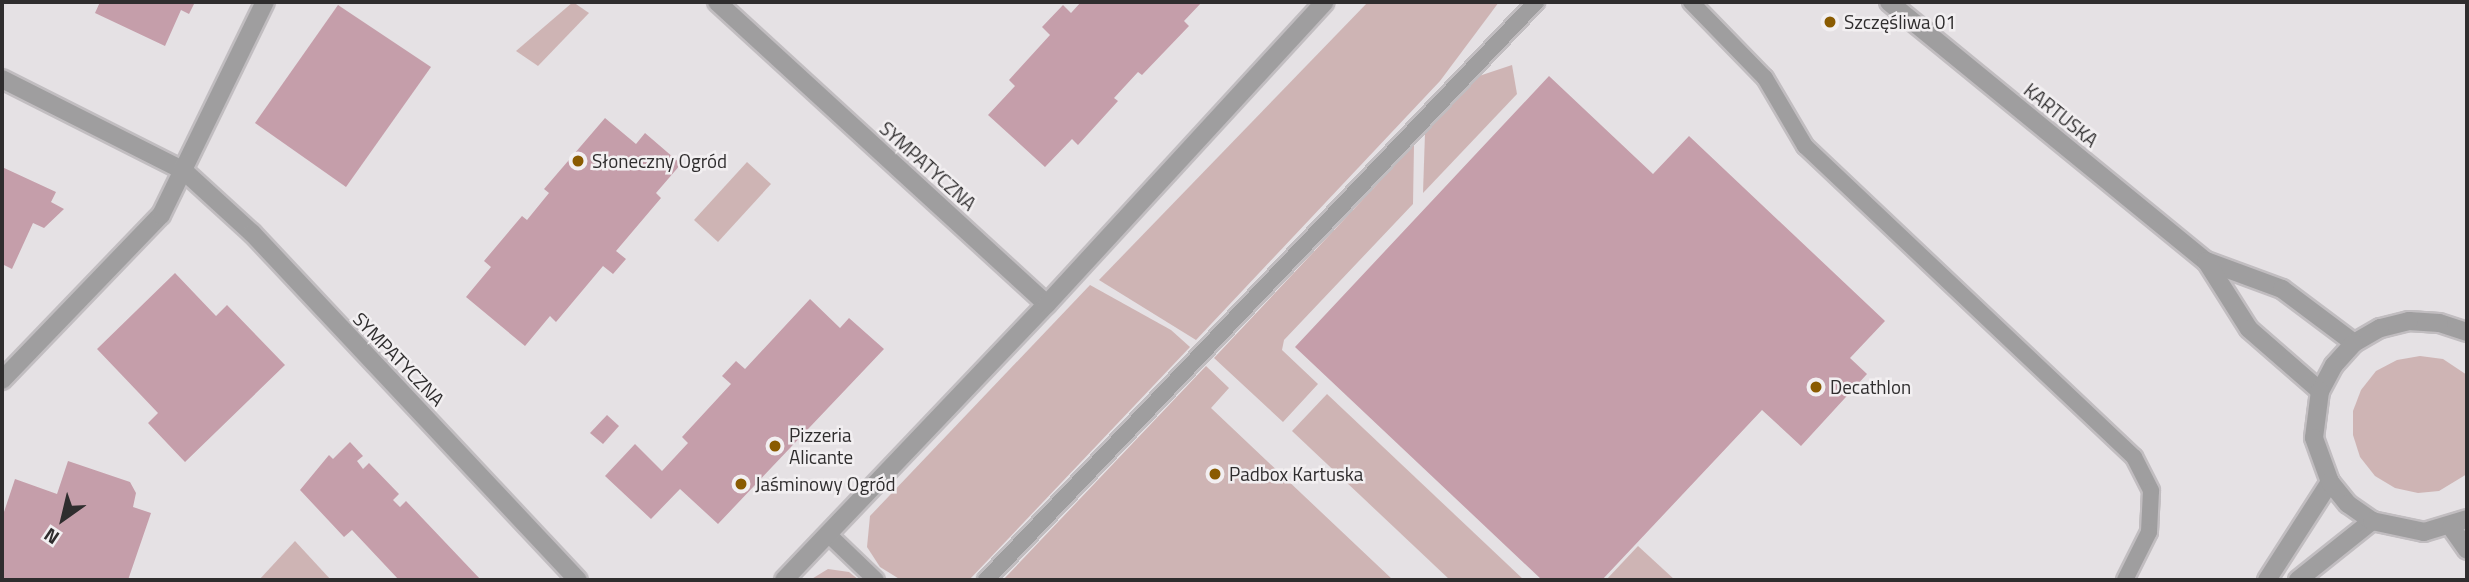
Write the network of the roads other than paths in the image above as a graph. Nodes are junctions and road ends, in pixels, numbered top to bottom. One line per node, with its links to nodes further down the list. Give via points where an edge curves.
1 (265, 2): 8 (street)
2 (718, 2): 10 (street, SYMPATYCZNA)
3 (1325, 2): 10 (street)
4 (1536, 2): 24 (lane)
5 (1691, 2): 25 (lane, via 1765,78 1805,146 2134,457 2151,491 2149,532)
6 (1889, 2): 9 (street, KARTUSKA)
7 (2, 79): 8 (street, SYMPATYCZNA)
8 (184, 171): 13 (street, via 149,231 44,332); 21 (street, SYMPATYCZNA, via 251,233)
9 (2206, 261): 12 (street, KARTUSKA, via 2282,289); 14 (street, KARTUSKA, via 2249,329)
10 (1047, 304): 19 (street)
11 (2467, 332): 12 (street, via 2439,323 2409,321 2380,328)
12 (2354, 343): 14 (street)
13 (2, 380)
14 (2319, 391): 15 (street, via 2314,438)
15 (2330, 482): 17 (street, via 2348,505); 26 (street)
16 (2467, 519): 18 (street)
17 (2372, 521): 18 (street, via 2424,532); 27 (street)
18 (2451, 527): 20 (street)
19 (828, 534): 22 (street); 23 (lane)
20 (2467, 551)
21 (578, 580)
22 (784, 580)
23 (876, 580)
24 (986, 580)
25 (2124, 580)
26 (2267, 580)
27 (2298, 580)

